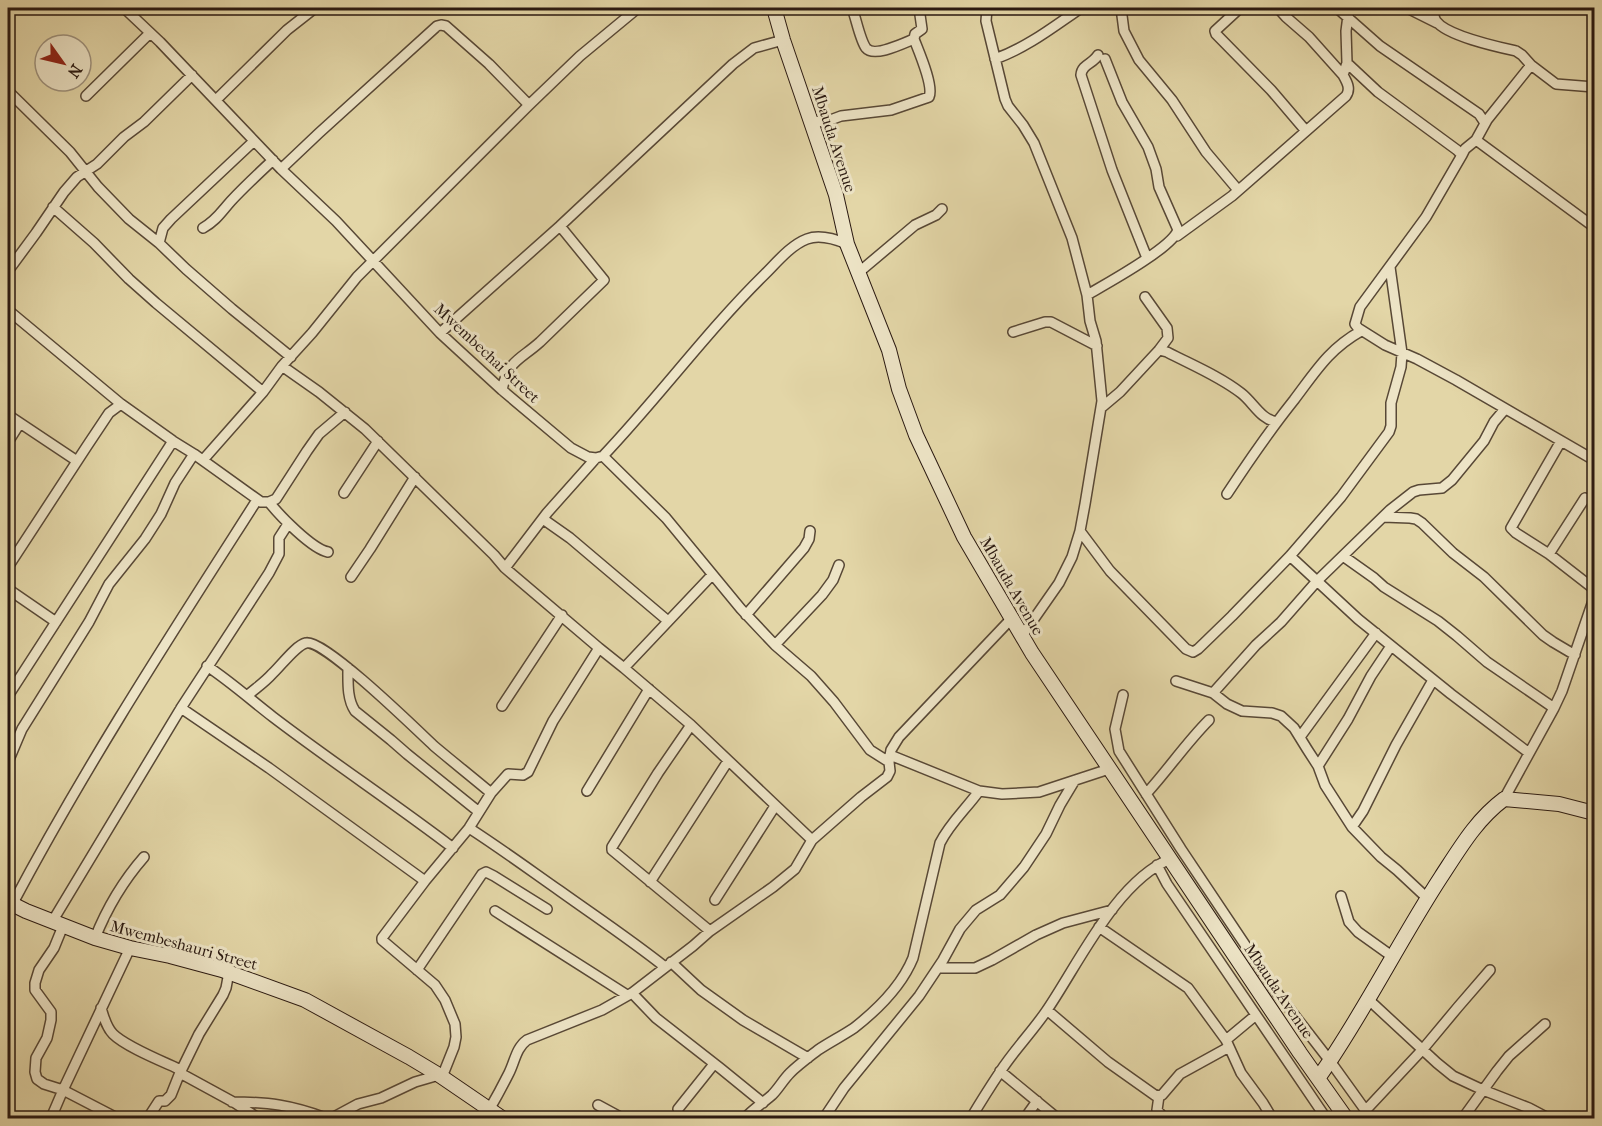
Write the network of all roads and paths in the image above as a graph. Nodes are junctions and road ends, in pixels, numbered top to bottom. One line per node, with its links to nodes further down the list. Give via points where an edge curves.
1 (124, 8): 17 (street, Mwembechai Street)
2 (315, 8): 28 (street)
3 (638, 8): 29 (street)
4 (774, 8): 19 (street, Mbauda Avenue)
5 (852, 8): 18 (street, via 869,51 881,51)
6 (920, 8): 18 (street, via 923,27)
7 (987, 8): 20 (street, via 986,21)
8 (1081, 8): 20 (street, via 1020,49)
9 (1121, 8): 39 (street, via 1124,31 1139,60)
10 (1240, 8): 32 (street, via 1216,34)
11 (1278, 8): 24 (street)
12 (1337, 8): 15 (street)
13 (1407, 8): 16 (street)
14 (1433, 8): 16 (street)
15 (1348, 12): 21 (street); 31 (street, via 1394,56 1479,114)
16 (1437, 23): 22 (street, via 1459,35 1516,51)
17 (150, 33): 23 (street, Mwembechai Street); 27 (street)
18 (914, 39): 30 (street, via 931,91 929,97 891,110 841,116 825,122)
19 (783, 40): 30 (street, Mbauda Avenue); 42 (street, via 754,48 733,64)
20 (995, 59): 53 (street, via 1008,106 1034,143 1068,227)
21 (1347, 63): 24 (street); 35 (street, via 1378,92)
22 (1531, 65): 25 (street, via 1556,84); 31 (street)
23 (192, 75): 28 (street, Mwembechai Street); 38 (street)
24 (1343, 75): 32 (street, via 1348,93)
25 (1594, 87)
26 (8, 91): 38 (street)
27 (86, 96)
28 (216, 100): 34 (street, Mwembechai Street)
29 (529, 105): 37 (street, via 446,26 437,26); 49 (street)
30 (810, 121): 47 (street, Mbauda Avenue, via 836,195)
31 (1485, 123): 33 (street)
32 (1306, 131): 39 (street)
33 (1476, 140): 35 (street); 43 (street)
34 (254, 141): 36 (street, Mwembechai Street); 46 (street, via 171,219 163,228)
35 (1462, 155): 50 (street, via 1426,217)
36 (273, 160): 37 (street, Mwembechai Street); 44 (street)
37 (281, 169): 49 (street, Mwembechai Street)
38 (85, 171): 40 (street); 46 (street, via 129,219)
39 (1238, 190): 45 (street)
40 (53, 207): 51 (street); 65 (street, via 156,303)
41 (942, 209): 52 (street, via 915,225)
42 (560, 226): 58 (street); 64 (street, via 604,280 540,342 518,357)
43 (1594, 227)
44 (203, 228)
45 (1175, 237): 48 (street); 48 (street, via 1178,230 1159,188 1148,147 1101,57 1085,66 1082,75 1112,170)
46 (159, 243): 62 (street)
47 (847, 244): 52 (street, Mbauda Avenue); 78 (street, via 816,237 796,245 758,280)
48 (1147, 258): 53 (street)
49 (374, 261): 58 (street, Mwembechai Street); 62 (street)
50 (1390, 267): 56 (street, via 1360,307 1355,324); 61 (street)
51 (8, 271)
52 (858, 273): 108 (street, Mbauda Avenue, via 889,350 916,435 964,537)
53 (1087, 295): 59 (street)
54 (1145, 297): 60 (street, via 1168,332)
55 (8, 310): 66 (street)
56 (1361, 331): 61 (street); 71 (street, via 1325,359)
57 (1013, 332): 59 (street, via 1051,322)
58 (440, 333): 64 (street, Mwembechai Street)
59 (1097, 346): 67 (street)
60 (1159, 351): 67 (street); 71 (street, via 1226,383 1269,421)
61 (1402, 352): 68 (street); 95 (street, via 1389,432 1341,497)
62 (291, 357): 63 (street)
63 (282, 366): 65 (street); 69 (street)
64 (502, 390): 78 (street, Mwembechai Street, via 571,448)
65 (263, 392): 79 (street)
66 (121, 404): 73 (street); 81 (street, via 110,413)
67 (1101, 408): 92 (street)
68 (1505, 409): 75 (street); 88 (street, via 1456,477 1439,489 1407,495)
69 (345, 412): 74 (street); 87 (street, via 319,434 280,494)
70 (8, 415): 72 (street)
71 (1277, 422): 84 (street)
72 (20, 423): 76 (street); 81 (street)
73 (173, 441): 77 (street); 110 (street)
74 (378, 441): 82 (street); 83 (street)
75 (1562, 441): 80 (street); 94 (street, via 1511,528)
76 (8, 442)
77 (194, 454): 79 (street); 136 (street, via 161,514 110,584 22,729)
78 (599, 457): 89 (street); 100 (street, via 666,518)
79 (203, 460): 86 (street)
80 (1594, 460)
81 (77, 461): 98 (street)
82 (415, 477): 99 (street); 101 (street)
83 (344, 493)
84 (1227, 494)
85 (1584, 498): 94 (street)
86 (257, 500): 87 (street); 159 (street, via 101,748)
87 (269, 502): 90 (street)
88 (1383, 517): 96 (street); 116 (street, via 1410,518 1422,523 1543,635)
89 (543, 519): 99 (street); 109 (street)
90 (288, 524): 93 (street); 117 (street, via 279,538 279,554 272,568)
91 (810, 531): 107 (street, via 804,548)
92 (1080, 531): 95 (street, via 1110,571 1186,649 1194,652); 112 (street, via 1059,584)
93 (328, 552)
94 (1549, 554): 104 (street)
95 (1290, 556): 102 (street)
96 (1343, 556): 102 (street); 129 (street)
97 (838, 565): 113 (street, via 822,595)
98 (8, 567)
99 (505, 568): 106 (street)
100 (712, 575): 107 (street); 109 (street)
101 (351, 577)
102 (1317, 581): 111 (street); 123 (street)
103 (8, 589): 110 (street)
104 (1594, 589)
105 (1594, 598): 116 (street)
106 (562, 615): 115 (street); 127 (street)
107 (746, 615): 113 (street)
108 (1012, 618): 112 (street, Mbauda Avenue); 134 (street, via 898,737)
109 (668, 621): 119 (street)
110 (56, 622): 126 (street)
111 (1376, 633): 114 (street); 132 (street)
112 (1023, 636): 138 (street, Mbauda Avenue)
113 (775, 645): 134 (street, via 811,676 870,750)
114 (1391, 646): 120 (street); 137 (street)
115 (599, 648): 119 (street); 142 (street, via 529,770 523,775 508,774)
116 (1575, 655): 129 (street)
117 (207, 666): 124 (street); 128 (street)
118 (348, 668): 124 (street, via 318,646 304,643); 142 (street); 146 (street, via 351,706 355,711)
119 (624, 668): 122 (street)
120 (1433, 680): 133 (street); 148 (street)
121 (1176, 681): 123 (street)
122 (649, 689): 131 (street); 140 (street)
123 (1213, 693): 132 (street, via 1242,711 1281,716)
124 (248, 695): 151 (street)
125 (1124, 695): 143 (street, via 1115,729 1119,751)
126 (8, 696)
127 (502, 706)
128 (181, 708): 154 (street); 163 (street)
129 (1554, 708): 133 (street)
130 (1209, 720): 143 (street)
131 (690, 725): 135 (street); 155 (street, via 612,847 613,852)
132 (1300, 737): 137 (street)
133 (1529, 753): 144 (street)
134 (889, 759): 141 (street); 150 (street, via 887,777)
135 (728, 761): 145 (street); 155 (street)
136 (8, 762)
137 (1318, 766): 148 (street, via 1325,785)
138 (1109, 769): 139 (street); 153 (street, Mbauda Avenue)
139 (1075, 780): 141 (street, via 1039,792); 170 (street, via 1024,867 1000,895 976,910)
140 (587, 791)
141 (979, 792): 182 (street, via 947,828 940,843 908,970 890,994 860,1022)
142 (491, 793): 146 (street)
143 (1146, 794): 183 (street, via 1278,994)
144 (1504, 799): 147 (street, via 1559,804); 157 (street, via 1467,837)
145 (775, 806): 150 (street); 158 (street)
146 (479, 812): 149 (street)
147 (1594, 813)
148 (1352, 827): 157 (street)
149 (469, 828): 151 (street); 169 (street)
150 (812, 840): 165 (street, via 795,870)
151 (453, 848): 154 (street)
152 (144, 857): 166 (street, via 125,880)
153 (1164, 862): 161 (street, via 1139,881); 178 (street, via 1167,885); 188 (street, Mbauda Avenue)
154 (425, 880): 171 (street, via 382,938)
155 (650, 882): 165 (street)
156 (1341, 896): 168 (street, via 1349,922)
157 (1427, 898): 168 (street)
158 (715, 900)
159 (10, 903): 163 (street, Mwembeshauri Street)
160 (548, 909): 171 (street, via 494,876 482,874)
161 (1113, 910): 164 (street); 170 (street, via 1063,923 975,968)
162 (495, 911): 174 (street)
163 (57, 924): 166 (street, Mwembeshauri Street); 189 (street, via 54,948 35,982 35,990 51,1012 35,1072 44,1084)
164 (1099, 927): 177 (street); 180 (street, via 1188,988)
165 (710, 931): 169 (street)
166 (95, 938): 167 (street, Mwembeshauri Street)
167 (130, 948): 173 (street, Mwembeshauri Street); 176 (street)
168 (1393, 957): 175 (street)
169 (668, 964): 174 (street); 182 (street, via 743,1020)
170 (938, 968): 210 (street)
171 (417, 970): 187 (street, via 435,985 455,1024 454,1047)
172 (1491, 970): 181 (street)
173 (229, 972): 185 (street, via 226,988); 187 (street, Mwembeshauri Street, via 305,1000)
174 (629, 994): 184 (street); 197 (street, via 602,1010 522,1043)
175 (1369, 1000): 181 (street); 183 (street)
176 (101, 1008): 185 (street, via 114,1035); 189 (street)
177 (1047, 1011): 186 (street); 191 (street, via 1108,1062)
178 (1256, 1015): 180 (street); 216 (street)
179 (1545, 1024): 190 (street, via 1509,1056)
180 (1228, 1043): 191 (street, via 1180,1074); 215 (street, via 1241,1073)
181 (1423, 1049): 190 (street, via 1454,1076); 198 (street)
182 (808, 1058): 194 (street)
183 (1330, 1061): 188 (street); 198 (street)
184 (714, 1064): 194 (street); 196 (street)
185 (181, 1071): 193 (street); 203 (street, via 171,1095 159,1101)
186 (1000, 1071): 192 (street); 211 (street)
187 (441, 1076): 197 (street, Mwembeshauri Street); 206 (street, via 358,1104)
188 (1318, 1077): 217 (street, Mbauda Avenue)
189 (63, 1090): 201 (street); 202 (street)
190 (1484, 1090): 218 (street); 219 (street)
191 (1159, 1096): 214 (street, via 1157,1110)
192 (1037, 1101): 212 (street); 213 (street)
193 (232, 1102): 204 (street); 205 (street, via 280,1104)
194 (763, 1103): 209 (street)
195 (598, 1105): 208 (street)
196 (678, 1109)
197 (489, 1110): 207 (street, Mwembeshauri Street)
198 (1368, 1115)
199 (8, 1116): 200 (street)
200 (13, 1119)
201 (51, 1119)
202 (117, 1119)
203 (148, 1119)
204 (258, 1119)
205 (326, 1119)
206 (332, 1119)
207 (502, 1119)
208 (622, 1119)
209 (744, 1119)
210 (824, 1119)
211 (971, 1119)
212 (1025, 1119)
213 (1057, 1119)
214 (1164, 1119)
215 (1272, 1119)
216 (1326, 1119)
217 (1346, 1119)
218 (1463, 1119)
219 (1548, 1119)

